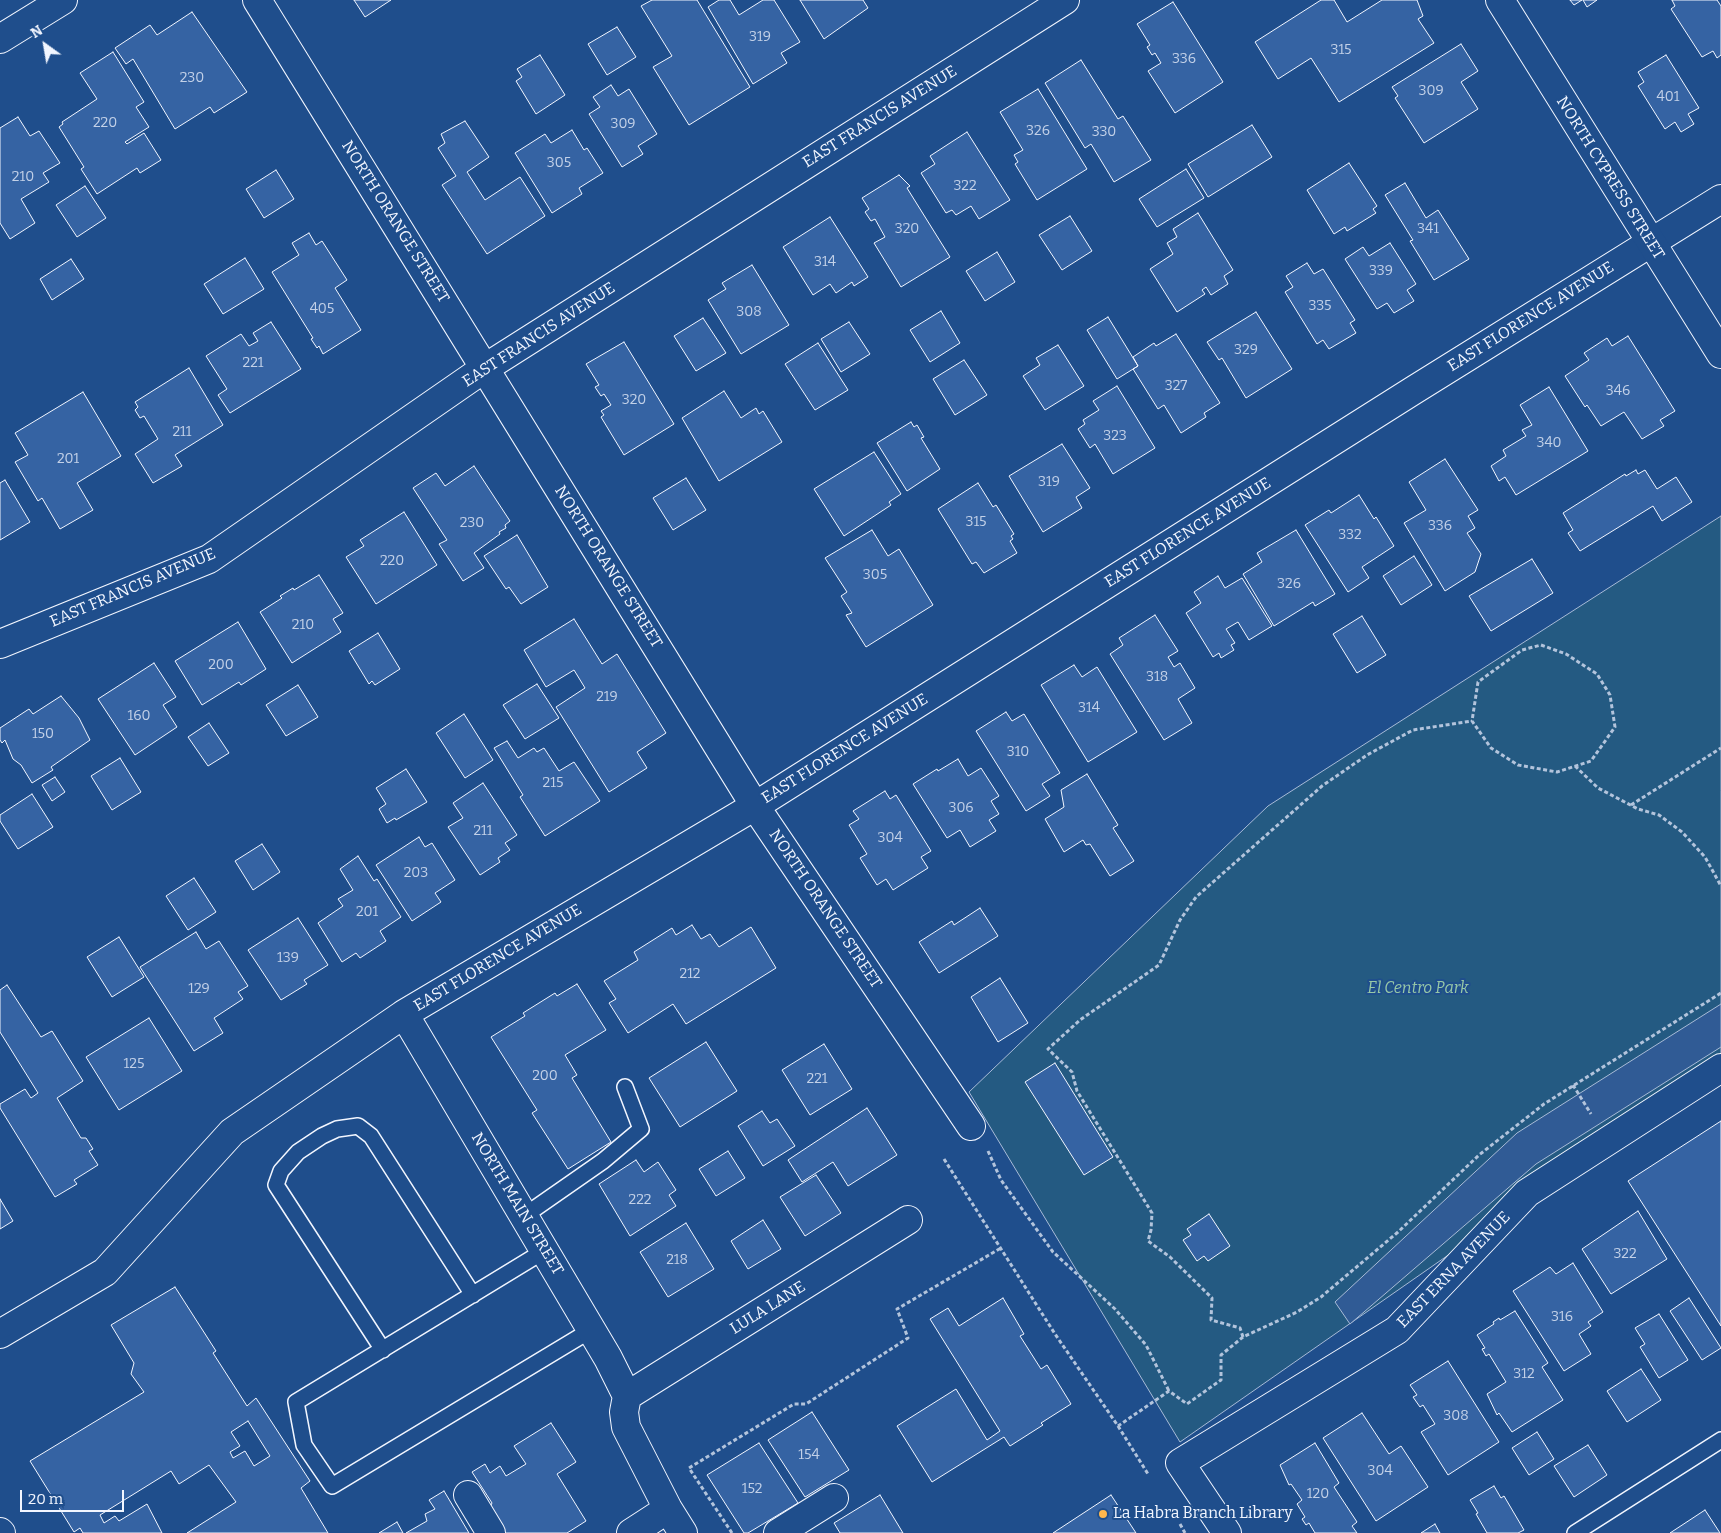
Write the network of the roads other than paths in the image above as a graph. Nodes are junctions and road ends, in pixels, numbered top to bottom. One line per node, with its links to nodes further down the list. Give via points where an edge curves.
1 (63, 0): 5 (street)
2 (257, 0): 9 (street, NORTH ORANGE STREET)
3 (1065, 0): 9 (street, EAST FRANCIS AVENUE)
4 (1500, 0): 7 (street, NORTH CYPRESS STREET)
5 (0, 39)
6 (1721, 199): 7 (street, EAST FLORENCE AVENUE)
7 (1650, 243): 8 (street, NORTH CYPRESS STREET); 11 (street, EAST FLORENCE AVENUE)
8 (1721, 354)
9 (485, 368): 10 (street, EAST FRANCIS AVENUE, via 209,559); 11 (street, NORTH ORANGE STREET)
10 (0, 644)
11 (755, 806): 12 (street, EAST FLORENCE AVENUE); 15 (street, NORTH ORANGE STREET)
12 (404, 1014): 16 (street, NORTH MAIN STREET); 21 (street, EAST FLORENCE AVENUE, via 232,1132 104,1272)
13 (1721, 1068): 32 (street, EAST ERNA AVENUE, via 1528,1193 1397,1330 1180,1463)
14 (625, 1088): 16 (lane, via 641,1129 603,1161)
15 (971, 1126)
16 (524, 1216): 18 (street, NORTH MAIN STREET)
17 (908, 1220): 23 (street, LULA LANE)
18 (544, 1251): 19 (lane); 20 (street, NORTH MAIN STREET)
19 (473, 1295): 22 (lane); 22 (lane, via 371,1136 358,1126 336,1129 322,1136 298,1152 281,1171 276,1185)
20 (591, 1330): 22 (lane, via 332,1486 304,1445 296,1402); 23 (street, NORTH MAIN STREET)
21 (0, 1334)
22 (382, 1350)
23 (627, 1396): 27 (street, via 626,1427)
24 (1718, 1448): 33 (lane)
25 (468, 1495): 28 (street)
26 (834, 1498): 31 (street)
27 (668, 1509): 29 (street); 30 (street)
28 (491, 1533)
29 (630, 1533)
30 (683, 1533)
31 (778, 1533)
32 (1227, 1533)
33 (1575, 1533)

